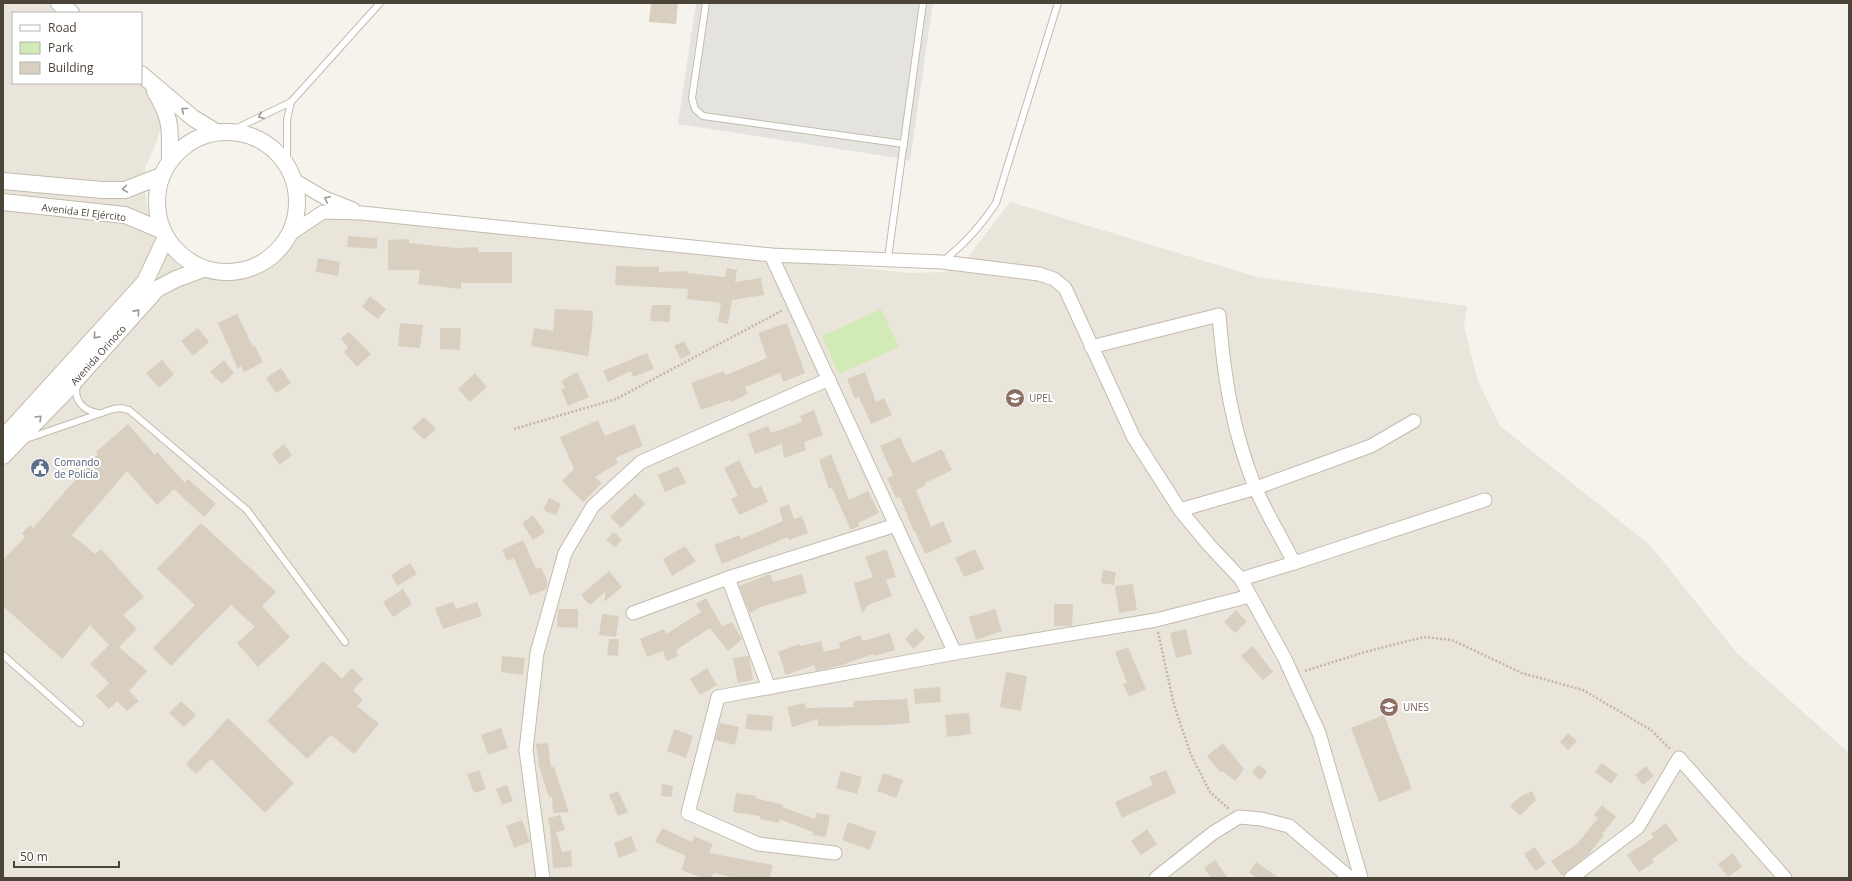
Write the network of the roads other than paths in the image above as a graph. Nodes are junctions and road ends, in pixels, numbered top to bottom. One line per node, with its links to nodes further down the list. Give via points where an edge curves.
1 (59, 3): 6 (street)
2 (380, 3): 8 (lane)
3 (706, 3): 10 (lane, via 692,98 695,109 703,116)
4 (923, 3): 10 (lane)
5 (1058, 3): 22 (lane, via 996,202 983,224)
6 (70, 12)
7 (145, 78): 9 (street, one-way to 7, via 193,118); 11 (street, via 166,109 170,122)
8 (291, 102): 9 (lane, one-way to 9); 12 (lane, via 287,120)
9 (223, 132): 11 (street, via 199,137 183,147); 12 (street, via 247,134 263,141)
10 (904, 144): 21 (lane)
11 (170, 160): 13 (street)
12 (287, 165): 14 (street)
13 (161, 176): 15 (street, one-way to 15, via 125,190); 18 (street, via 157,204 158,218)
14 (294, 180): 17 (street, one-way to 14, via 325,198); 19 (street, via 297,207)
15 (3, 181)
16 (3, 202): 18 (street, Avenida El Ejército, via 126,215)
17 (362, 213): 19 (street, via 323,212); 20 (street)
18 (165, 234): 23 (street, via 182,256); 29 (street, Avenida Orinoco, one-way to 29, via 145,282)
19 (290, 234): 23 (street, via 278,251 262,263 244,271 223,273)
20 (771, 255): 21 (street); 26 (street)
21 (888, 258): 22 (street)
22 (942, 262): 24 (street, via 1039,274 1054,279 1065,288)
23 (204, 269): 25 (street, Avenida Orinoco, one-way to 23, via 157,289 176,278)
24 (1091, 347): 31 (street, via 1219,315 1224,374 1235,425); 33 (street, via 1134,438)
25 (79, 376): 27 (lane, via 77,400 87,411); 29 (street, Avenida Orinoco, one-way to 25)
26 (829, 379): 34 (street); 46 (street, via 641,462 593,506 565,553 537,653 526,750)
27 (99, 414): 29 (lane); 40 (lane, via 113,409 129,410 247,510)
28 (1414, 421): 31 (street, via 1371,446)
29 (9, 440): 30 (street, Avenida Orinoco)
30 (3, 456)
31 (1256, 488): 33 (street); 35 (street)
32 (1485, 500): 35 (street)
33 (1180, 510): 37 (street)
34 (896, 525): 36 (street); 41 (street)
35 (1294, 563): 37 (street)
36 (728, 578): 39 (street); 43 (street)
37 (1241, 579): 38 (street)
38 (1250, 596): 41 (street, via 1156,620); 49 (street, via 1293,675 1319,733)
39 (633, 613)
40 (345, 642)
41 (955, 652): 43 (street)
42 (3, 655): 44 (lane)
43 (770, 688): 45 (street, via 718,697 688,813 758,844)
44 (80, 723)
45 (835, 853)
46 (543, 878)
47 (1156, 878): 48 (street, via 1213,833 1239,817 1289,826)
48 (1350, 878)
49 (1361, 878)
50 (1571, 878): 51 (street, via 1638,827 1679,758)
51 (1785, 878)

